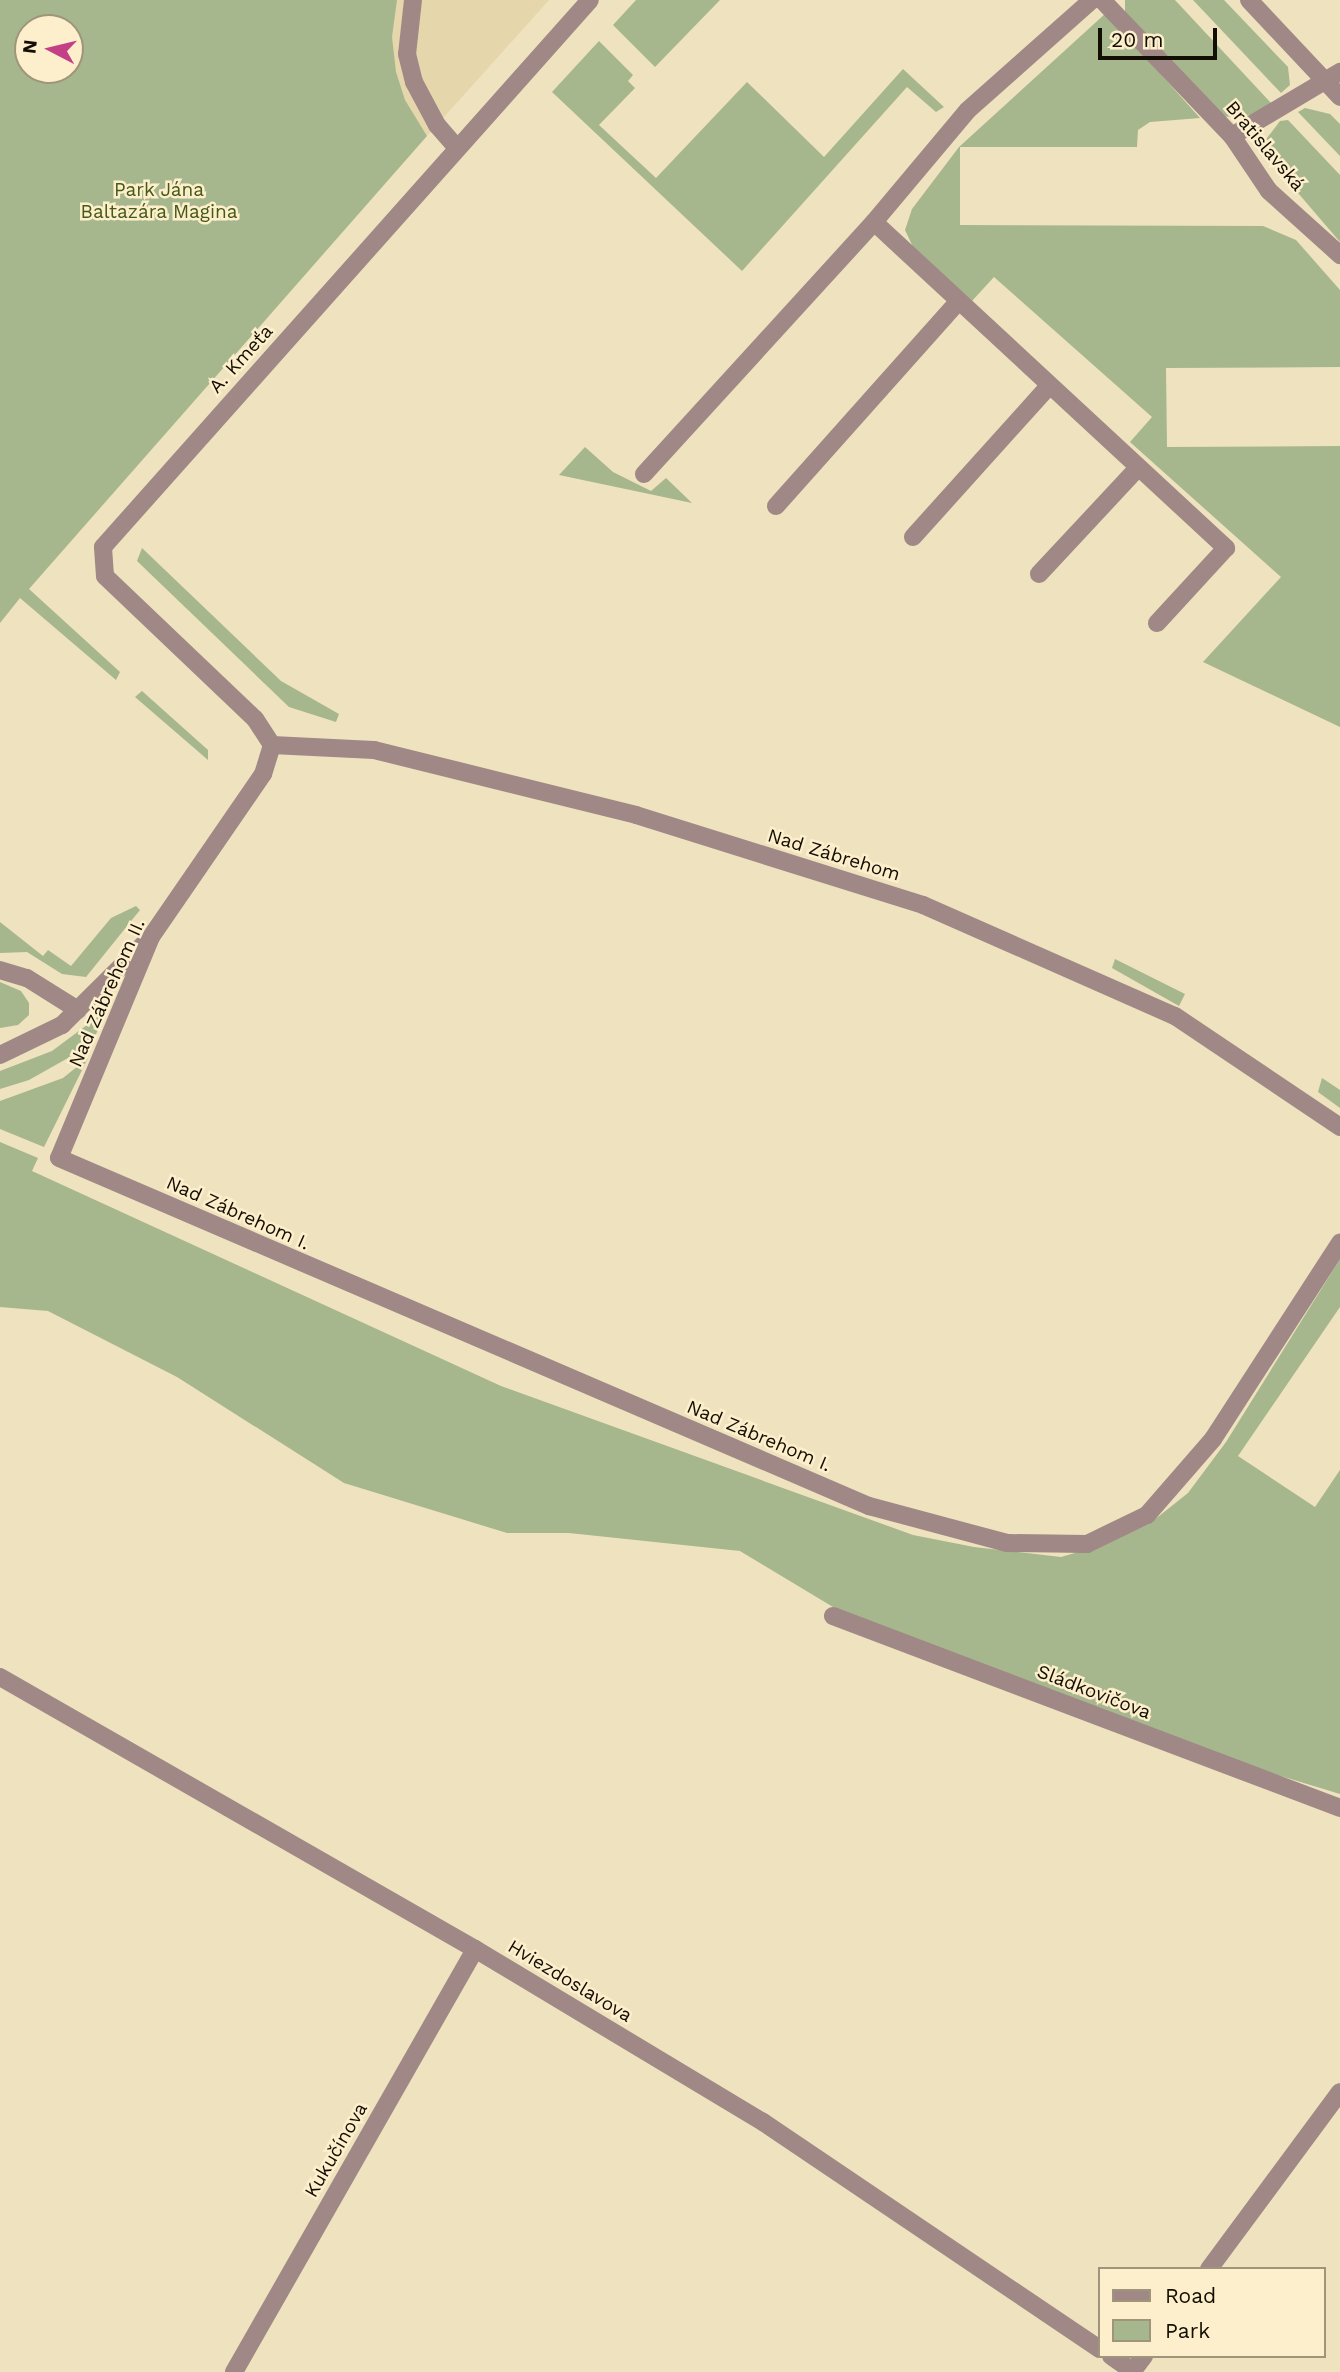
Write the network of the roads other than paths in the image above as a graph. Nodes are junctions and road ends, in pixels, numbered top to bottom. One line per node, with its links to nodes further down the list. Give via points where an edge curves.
1 (413, 0): 9 (street, via 407,54 414,82 437,125)
2 (590, 0): 9 (street, A. Kmeťa)
3 (1092, 0): 10 (street, via 968,110)
4 (1102, 0): 8 (street, Bratislavská)
5 (1249, 0): 6 (street)
6 (1333, 77): 7 (street); 8 (street)
7 (1340, 97)
8 (1232, 136): 11 (street, Bratislavská, via 1269,191)
9 (456, 147): 20 (street, A. Kmeťa, via 103,547 105,576 255,719)
10 (874, 222): 12 (street); 15 (street)
11 (1340, 256)
12 (957, 303): 13 (street); 16 (street)
13 (1049, 386): 14 (street); 17 (street)
14 (1138, 468): 18 (street); 19 (street, via 1226,548)
15 (644, 474)
16 (776, 506)
17 (913, 537)
18 (1039, 574)
19 (1157, 622)
20 (272, 745): 21 (street, Nad Zábrehom II., via 263,774); 25 (street, Nad Zábrehom, via 374,750 636,815 923,905 1175,1016)
21 (151, 937): 23 (street); 26 (street, Nad Zábrehom II.)
22 (0, 970): 23 (street, via 27,978)
23 (78, 1010): 24 (street, via 62,1025)
24 (0, 1055)
25 (1340, 1127)
26 (59, 1158): 27 (street, Nad Zábrehom I., via 869,1506 1007,1543 1087,1544 1147,1515 1213,1439)
27 (1340, 1243)
28 (833, 1616): 30 (street, Sládkovičova)
29 (0, 1677): 31 (street, Hviezdoslavova)
30 (1340, 1808)
31 (475, 1949): 34 (street, Hviezdoslavova, via 763,2122); 36 (street, Kukučínova)
32 (1340, 2092): 33 (street)
33 (1210, 2267)
34 (1098, 2348)
35 (1114, 2358): 37 (street)
36 (234, 2372)
37 (1133, 2372)

